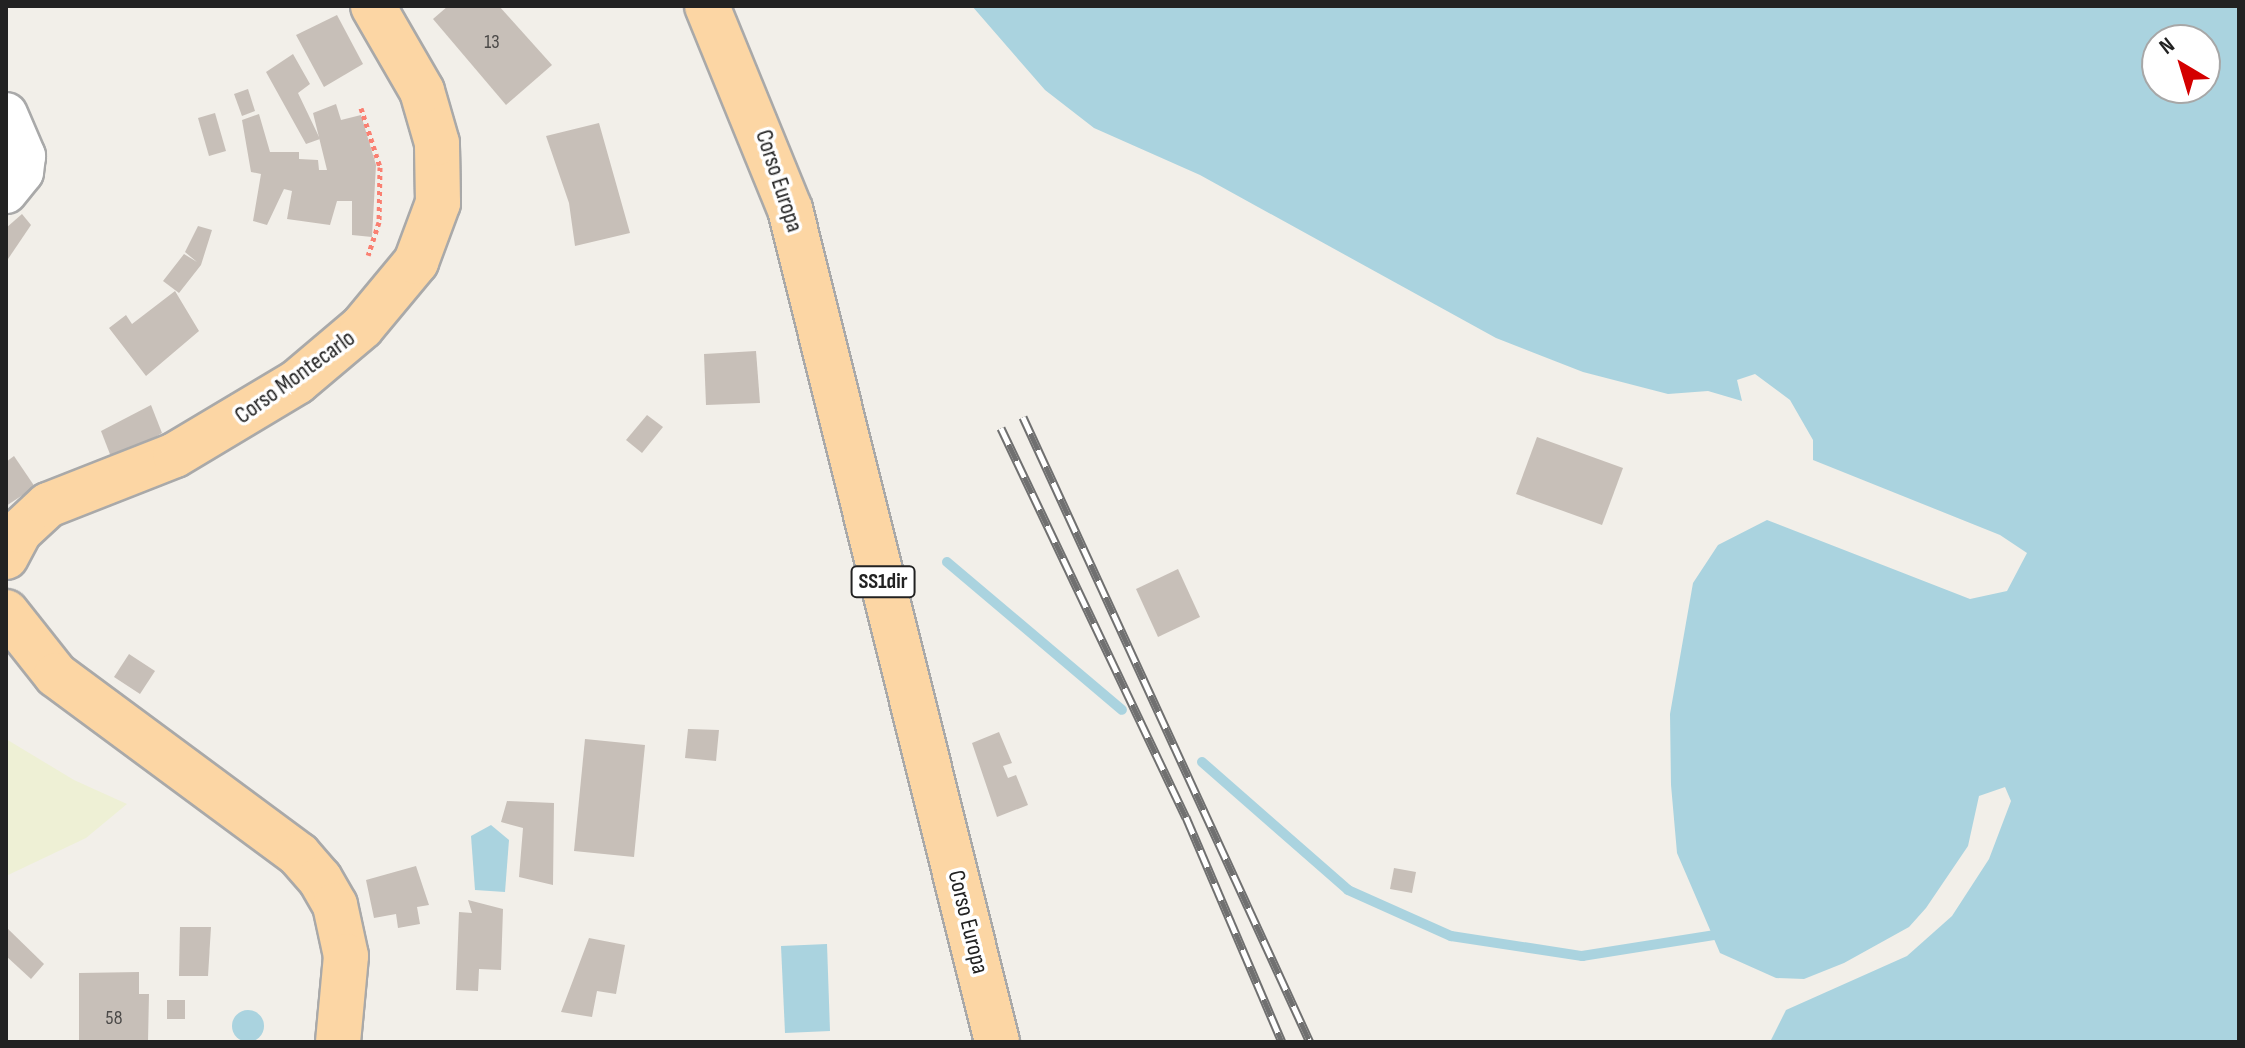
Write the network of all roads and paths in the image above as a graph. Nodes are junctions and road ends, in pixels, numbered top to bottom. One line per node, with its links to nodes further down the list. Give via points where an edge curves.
1 (373, 6): 7 (main road, Corso Montecarlo, via 422,91 437,143 438,203 416,262 362,327 297,382 203,441 48,505)
2 (707, 6): 10 (main road, Corso Europa / SS1dir, via 772,153 830,363)
3 (361, 108): 6 (path, via 380,167)
4 (6, 114): 5 (lane, via 24,156)
5 (6, 192)
6 (372, 245)
7 (6, 557)
8 (6, 612): 9 (main road, via 56,675 299,855 320,879 335,905 346,956)
9 (338, 1042)
10 (997, 1042)

